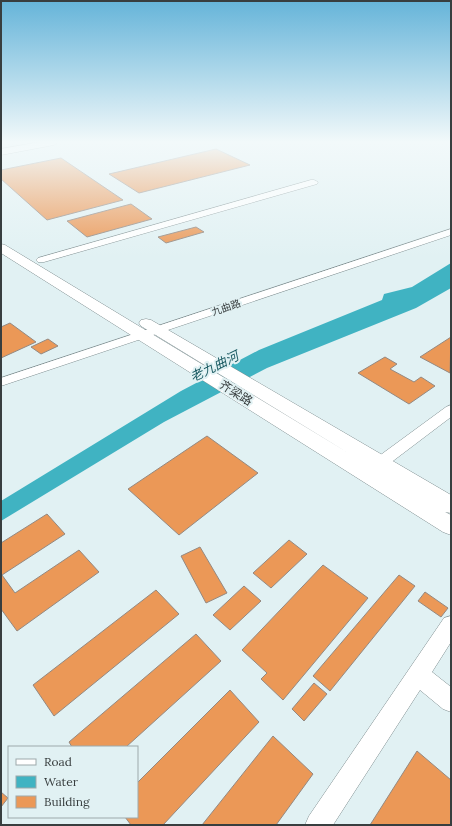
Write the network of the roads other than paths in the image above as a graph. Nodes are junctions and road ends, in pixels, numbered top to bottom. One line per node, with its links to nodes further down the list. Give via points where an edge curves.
1 (314, 182): 5 (street)
2 (451, 232): 6 (street, 九曲路)
3 (1, 236): 5 (main road, 齐梁路)
4 (1, 248): 7 (main road, 齐梁路)
5 (41, 260): 6 (main road, 齐梁路)
6 (158, 330): 7 (street, 九曲路); 8 (main road, 齐梁路)
7 (143, 335): 8 (main road, 齐梁路); 9 (street, 九曲路)
8 (211, 370): 10 (main road, 齐梁路)
9 (1, 382)
10 (241, 388): 12 (main road, 齐梁路); 14 (main road, 齐梁路)
11 (451, 410): 12 (street)
12 (380, 463): 13 (main road, 齐梁路)
13 (451, 505)
14 (451, 526)
15 (451, 625): 16 (street)
16 (418, 675): 17 (street); 18 (street)
17 (451, 701)
18 (318, 825)

